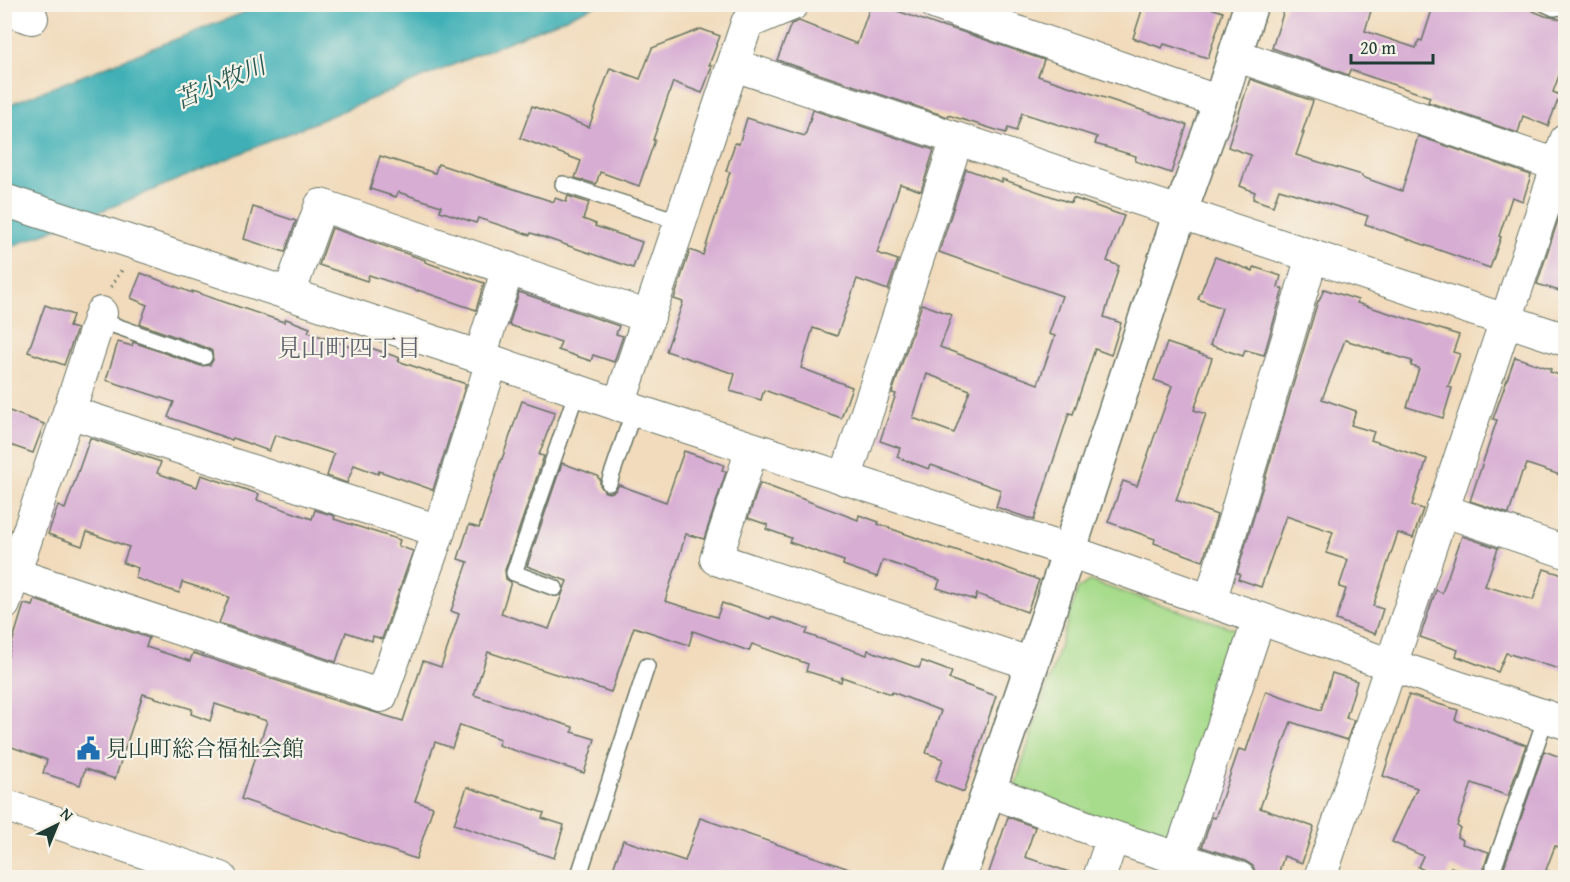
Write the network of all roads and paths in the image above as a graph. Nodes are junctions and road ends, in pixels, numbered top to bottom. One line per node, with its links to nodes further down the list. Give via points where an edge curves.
1 (793, 4): 8 (street, via 747,23)
2 (936, 4): 6 (street)
3 (1251, 4): 7 (street)
4 (1545, 4): 5 (lane, via 1554,8)
5 (1566, 6)
6 (994, 14): 9 (street)
7 (1235, 55): 9 (street); 11 (street)
8 (734, 65): 10 (street); 15 (street)
9 (1220, 102): 14 (street)
10 (957, 139): 14 (street); 30 (street)
11 (1563, 158): 22 (street)
12 (563, 184): 15 (lane)
13 (4, 200): 16 (street)
14 (1180, 213): 17 (street); 34 (street)
15 (681, 222): 21 (street)
16 (147, 248): 19 (street); 20 (path, via 127,262)
17 (1312, 256): 22 (street); 38 (street)
18 (508, 268): 19 (street, via 321,204); 21 (street); 25 (street)
19 (289, 294): 25 (street)
20 (100, 316): 24 (lane); 28 (street)
21 (649, 317): 27 (street)
22 (1506, 320): 23 (street); 32 (street)
23 (1566, 340)
24 (204, 357)
25 (486, 359): 26 (street); 33 (street)
26 (578, 391): 27 (street); 37 (lane, via 514,573)
27 (627, 407): 29 (street); 31 (lane)
28 (69, 412): 33 (street); 36 (street)
29 (752, 449): 30 (street); 41 (street, via 716,559)
30 (845, 479): 34 (street)
31 (609, 483)
32 (1442, 510): 35 (street); 42 (street)
33 (439, 531): 36 (street, via 381,696)
34 (1069, 551): 38 (street); 41 (street)
35 (1566, 552)
36 (14, 574): 39 (street)
37 (555, 588)
38 (1210, 602): 40 (street)
39 (4, 604)
40 (1259, 619): 42 (street); 48 (street)
41 (1032, 664): 45 (street)
42 (1391, 665): 44 (street); 55 (street)
43 (647, 666): 52 (lane)
44 (1556, 720): 49 (lane)
45 (989, 791): 47 (street); 53 (street)
46 (4, 805): 51 (street)
47 (1113, 837): 48 (street); 54 (street)
48 (1179, 858): 50 (street)
49 (1494, 867)
50 (1224, 875)
51 (221, 878)
52 (578, 878)
53 (959, 878)
54 (1099, 878)
55 (1320, 878)

